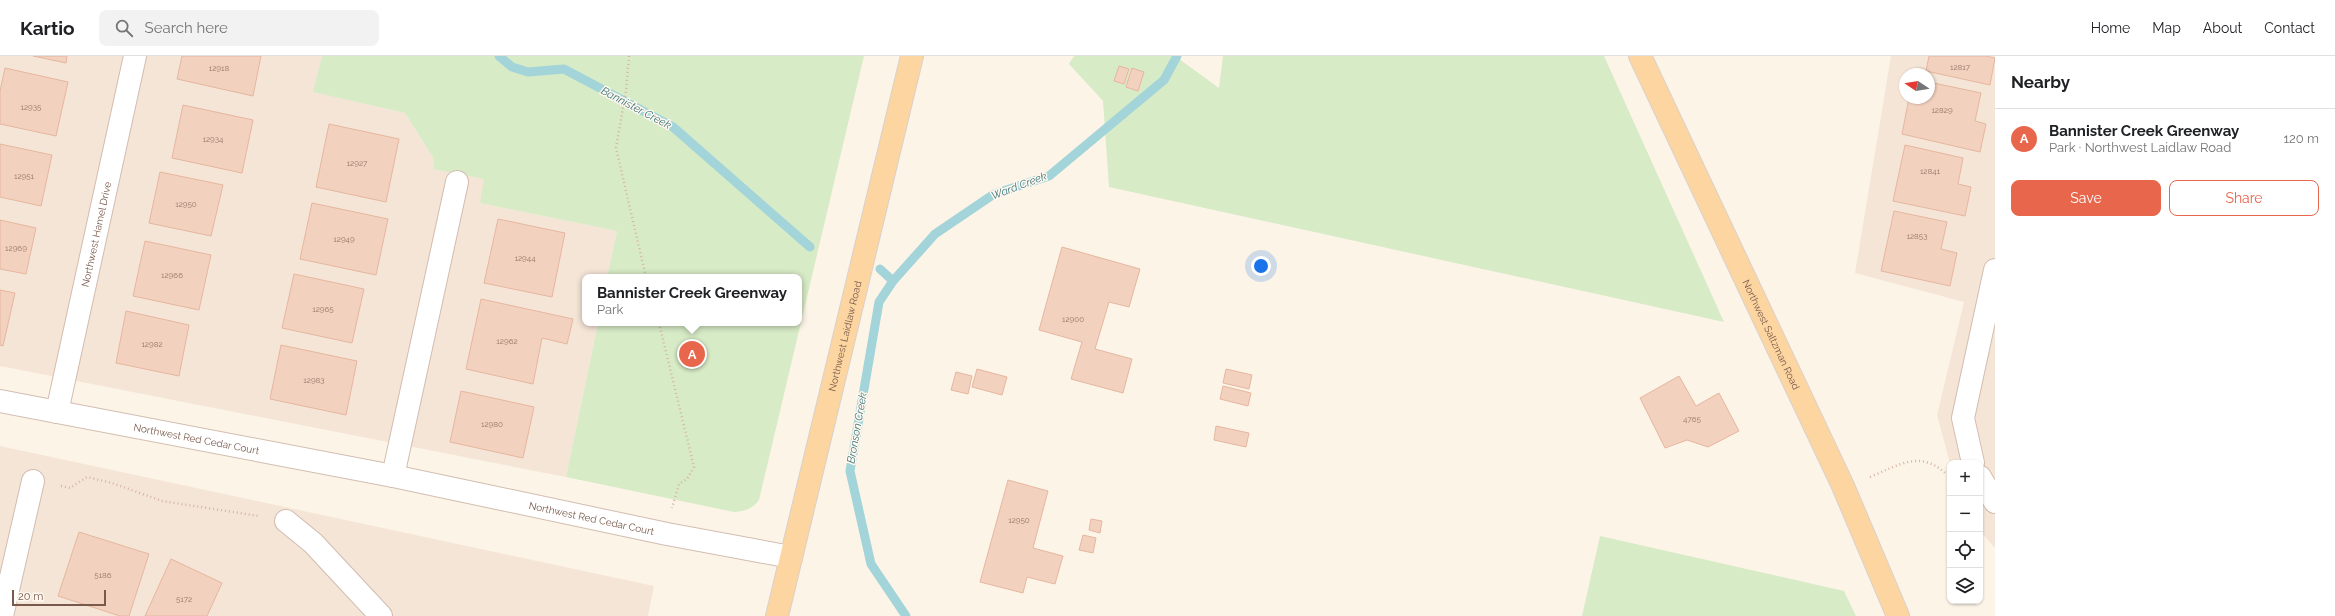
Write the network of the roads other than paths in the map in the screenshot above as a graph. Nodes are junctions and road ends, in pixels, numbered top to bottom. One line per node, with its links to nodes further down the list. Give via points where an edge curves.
1 (135, 56): 7 (street, Northwest Hamel Drive)
2 (912, 56): 12 (main road, Northwest Laidlaw Road)
3 (1640, 56): 16 (main road, Northwest Saltzman Road, via 1843,486)
4 (457, 182): 9 (street)
5 (1995, 270): 8 (street, via 1963,418)
6 (0, 401): 7 (street, Northwest Red Cedar Court)
7 (57, 412): 9 (street, Northwest Red Cedar Court)
8 (1971, 460)
9 (393, 476): 12 (street, Northwest Red Cedar Court, via 667,534)
10 (33, 481): 13 (street)
11 (286, 520): 14 (street, via 313,543)
12 (791, 557): 15 (main road, Northwest Laidlaw Road)
13 (2, 616)
14 (381, 616)
15 (777, 616)
16 (1898, 616)

